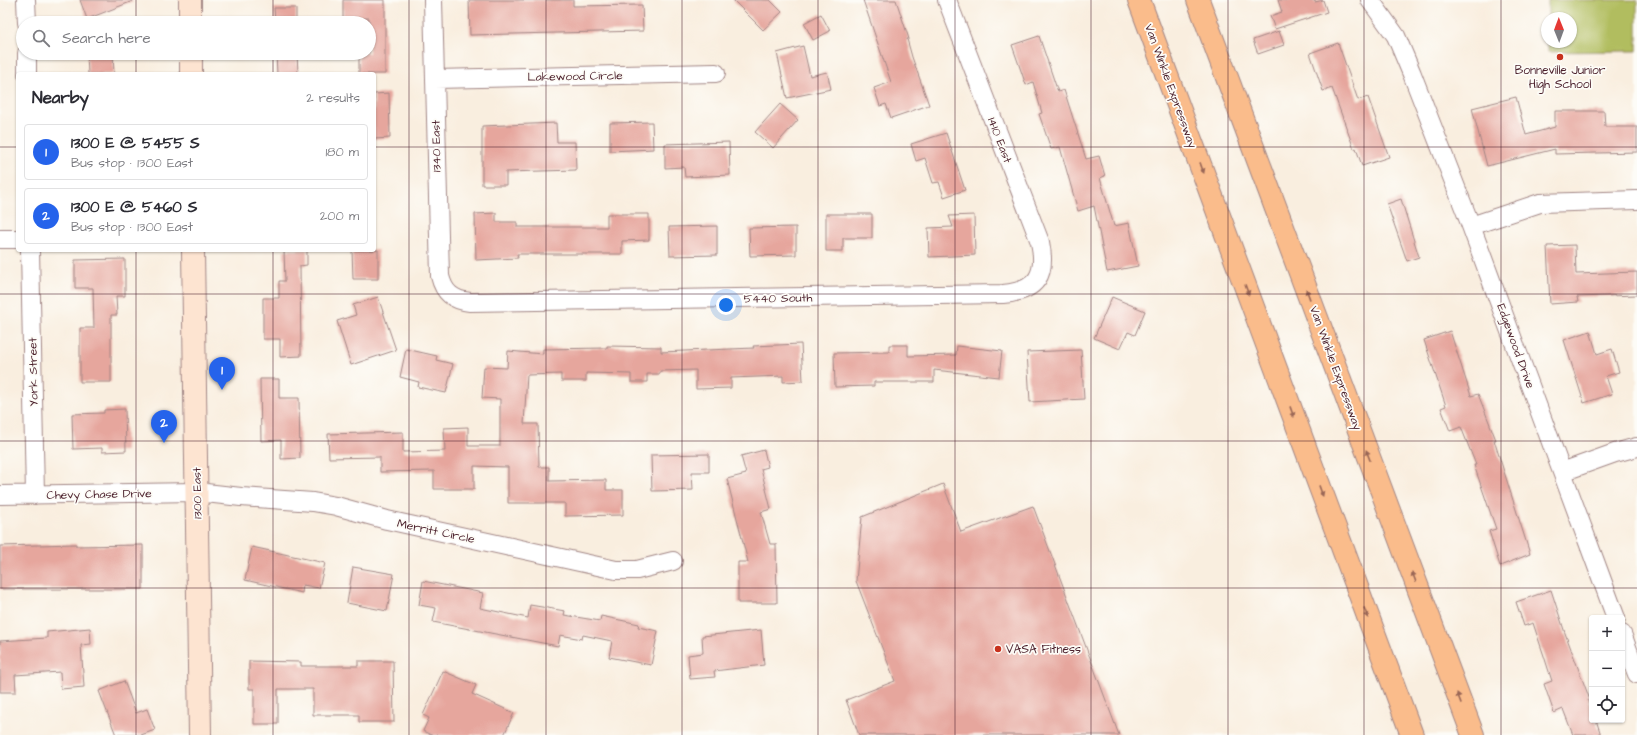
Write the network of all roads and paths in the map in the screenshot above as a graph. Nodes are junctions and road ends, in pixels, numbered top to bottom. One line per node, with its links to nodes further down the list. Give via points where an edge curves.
1 (26, 0): 8 (street)
2 (190, 0): 9 (main road)
3 (433, 0): 15 (street, 1340 East)
4 (947, 0): 22 (street, 1410 East, via 1040,242 1042,261)
5 (1139, 0): 34 (main road, Van Winkle Expressway, one-way to 34)
6 (1198, 0): 35 (main road, Van Winkle Expressway, one-way to 6)
7 (1370, 0): 17 (street, Edgewood Drive, via 1396,36)
8 (27, 16)
9 (190, 16)
10 (27, 60): 12 (street)
11 (190, 60): 13 (main road)
12 (28, 72)
13 (191, 72)
14 (716, 73): 15 (street, Lakewood Circle)
15 (435, 79): 23 (street, 1340 East, via 439,268)
16 (1637, 200): 17 (street, via 1540,203)
17 (1471, 226): 25 (street, Edgewood Drive)
18 (0, 239): 19 (street)
19 (16, 239)
20 (30, 252): 28 (street, York Street)
21 (193, 252): 26 (main road, 1300 East)
22 (1038, 280): 23 (street, 5440 South, via 1022,291 1003,294 470,302 457,299)
23 (446, 292)
24 (1637, 447): 25 (street)
25 (1562, 472): 30 (street, Edgewood Drive)
26 (197, 492): 28 (street, Chevy Chase Drive); 29 (street, Merritt Circle, via 336,506 387,520 616,570 637,570); 33 (main road, 1300 East)
27 (0, 495): 28 (street, Chevy Chase Drive)
28 (35, 495)
29 (673, 560)
30 (1615, 615)
31 (1625, 642): 32 (street)
32 (1637, 674)
33 (200, 735)
34 (1412, 735)
35 (1473, 735)

